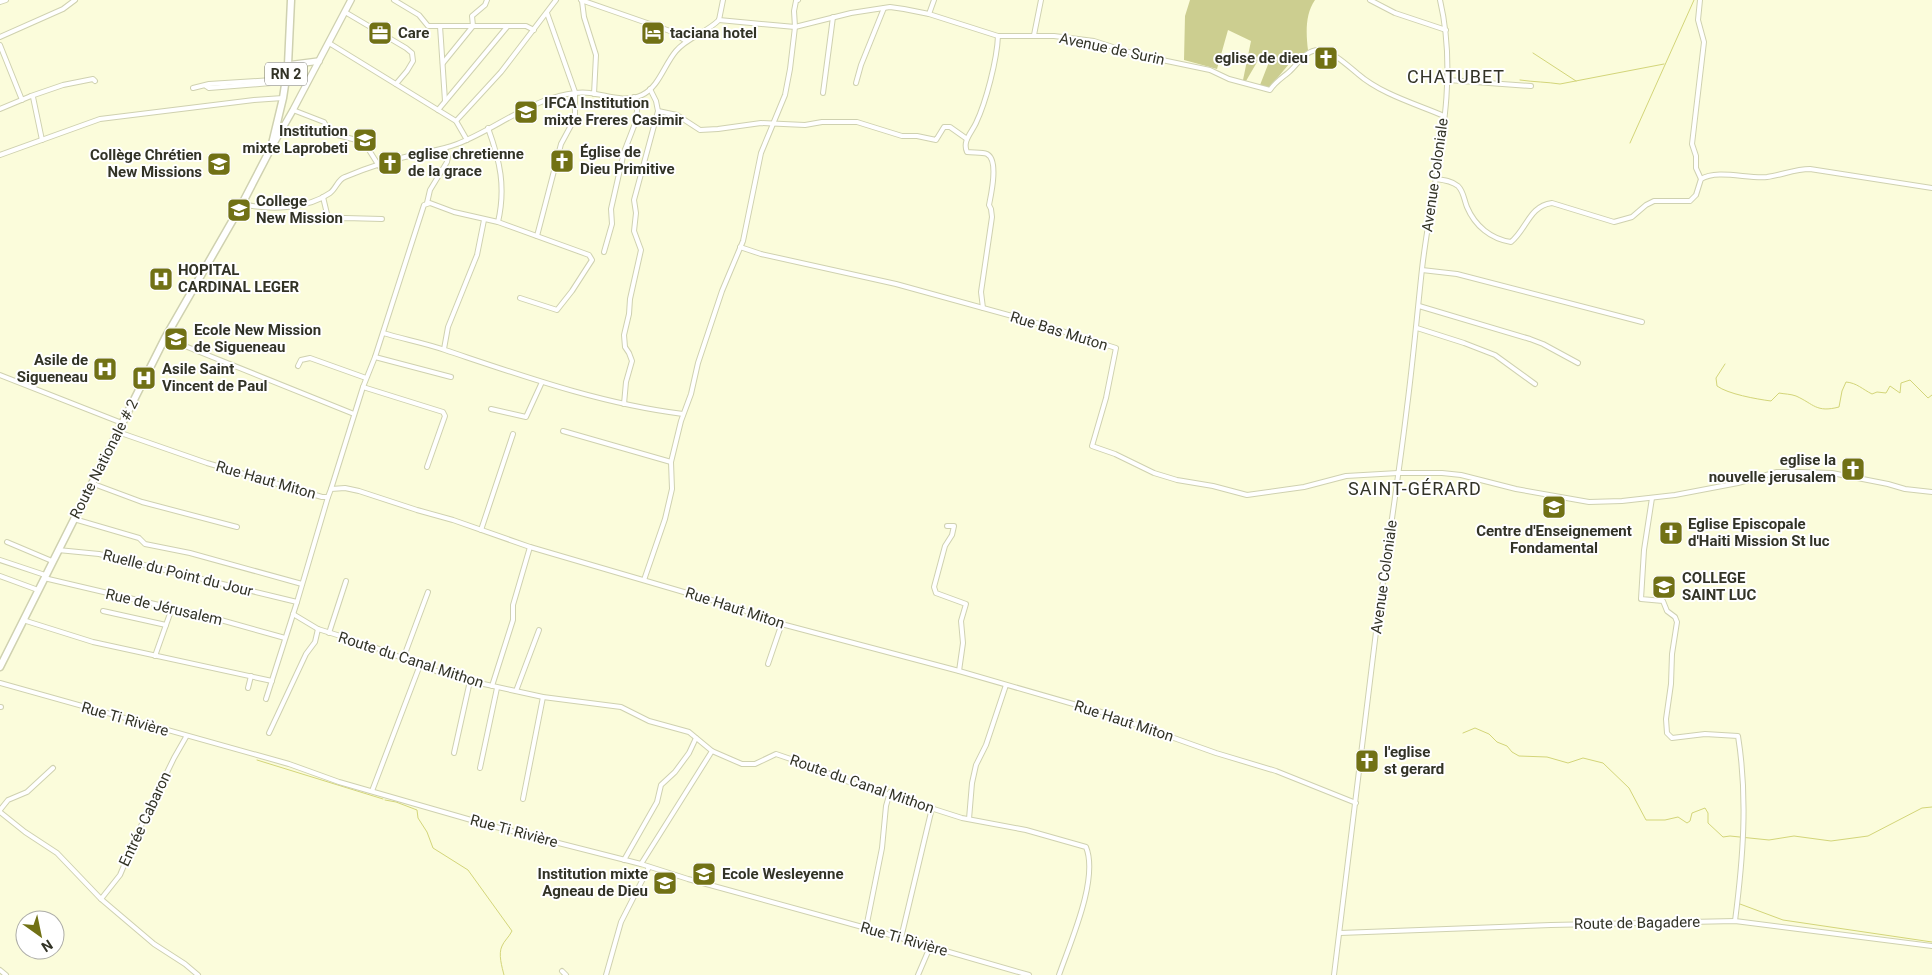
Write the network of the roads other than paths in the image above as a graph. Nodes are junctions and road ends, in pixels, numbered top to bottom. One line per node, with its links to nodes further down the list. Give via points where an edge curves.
1 (6, 0): 17 (street)
2 (75, 0): 33 (street, via 46,18)
3 (292, 0): 39 (main road, Route Nationale # 2 / RN 2)
4 (351, 0): 20 (main road)
5 (394, 0): 25 (street, via 419,15 428,26)
6 (487, 0): 26 (street, via 472,16)
7 (556, 0): 21 (street)
8 (581, 0): 34 (street, via 670,31); 50 (street, via 596,56)
9 (723, 0): 24 (street)
10 (798, 0): 28 (street, via 794,11)
11 (893, 0): 18 (street)
12 (934, 0): 22 (street)
13 (1041, 0): 31 (street)
14 (1370, 0): 30 (street, via 1395,13)
15 (1440, 0): 30 (street, Avenue Coloniale)
16 (1700, 0): 72 (street, via 1698,20 1704,42 1693,132)
17 (0, 2)
18 (890, 7): 19 (street, Avenue de Surin); 22 (street, Avenue de Surin)
19 (884, 8): 23 (street, Avenue de Surin); 43 (street)
20 (345, 12): 35 (main road); 44 (street, via 412,53 413,61)
21 (548, 13): 29 (street); 48 (street)
22 (929, 14): 32 (street, Avenue de Surin)
23 (833, 17): 28 (street, Avenue de Surin); 49 (street)
24 (718, 20): 28 (street, Avenue de Surin); 34 (street)
25 (440, 26): 26 (street); 38 (street)
26 (473, 26): 27 (street); 38 (street)
27 (507, 26): 29 (street, via 526,26); 55 (street)
28 (795, 27): 62 (street, via 785,95)
29 (534, 30): 61 (street)
30 (1446, 30): 40 (street, Avenue Coloniale)
31 (1034, 35): 32 (street, Avenue de Surin); 60 (street, Avenue de Surin, via 1073,37 1210,70 1229,79 1270,90 1300,58 1320,50 1398,98)
32 (998, 36): 66 (street, via 980,112)
33 (0, 37)
34 (686, 41): 47 (street, via 667,62)
35 (329, 43): 37 (main road); 44 (street)
36 (0, 45): 54 (street)
37 (319, 61): 39 (main road); 57 (main road)
38 (443, 63): 55 (street)
39 (288, 65): 42 (main road, Route Nationale # 2 / RN 2)
40 (1448, 80): 45 (street); 60 (street, Avenue Coloniale)
41 (95, 81): 51 (street, via 81,80)
42 (285, 82): 46 (street); 53 (main road, Route Nationale # 2 / RN 2)
43 (856, 82)
44 (396, 84): 58 (street)
45 (1531, 86)
46 (193, 88)
47 (650, 89): 52 (street); 59 (street)
48 (575, 92): 50 (street); 63 (street, via 549,99); 82 (street, via 575,118 561,144)
49 (823, 93)
50 (594, 94): 52 (street, via 610,98)
51 (31, 96): 54 (street); 64 (street)
52 (634, 97): 84 (street, via 636,121 624,152)
53 (283, 98): 64 (street, via 100,119); 67 (main road, Route Nationale # 2 / RN 2)
54 (22, 100): 56 (street)
55 (445, 101): 58 (street)
56 (0, 109)
57 (294, 110): 67 (main road); 70 (street, via 324,122 330,133 364,142)
58 (438, 110): 61 (street)
59 (658, 111): 62 (street, via 677,115 700,130); 103 (street, via 634,200 634,231 641,250 624,335 625,347 632,361)
60 (1444, 116): 71 (street, Avenue Coloniale)
61 (456, 121): 65 (street)
62 (774, 124): 66 (street, via 857,122 902,136 936,140 944,127); 83 (street, via 761,153)
63 (488, 128): 65 (street); 81 (street, via 496,149 503,192)
64 (42, 140): 69 (street)
65 (467, 140): 68 (street)
66 (967, 140): 88 (street, via 967,152 988,154 994,165 989,205 992,217 981,292)
67 (271, 148): 75 (main road, Route Nationale # 2 / RN 2)
68 (444, 149): 70 (street); 76 (street, via 447,162 430,190)
69 (0, 155)
70 (379, 166): 74 (street, via 342,178 336,188)
71 (1436, 179): 72 (street, via 1460,187 1468,210 1487,233 1511,242 1533,212 1546,204 1552,203 1614,222 1622,221 1654,201 1690,201 1696,195); 85 (street, Avenue Coloniale)
72 (1700, 179): 73 (street, via 1710,176 1766,177 1810,169)
73 (1932, 188)
74 (323, 197): 75 (street, via 281,207); 77 (street)
75 (242, 204): 92 (main road, Route Nationale # 2 / RN 2)
76 (427, 204): 80 (street); 91 (street)
77 (328, 218): 78 (street); 79 (street)
78 (382, 219)
79 (311, 220)
80 (484, 220): 81 (street); 93 (street, via 477,254 448,327)
81 (498, 222): 82 (street)
82 (537, 236): 86 (street, via 589,255 592,260 557,310)
83 (740, 247): 88 (street, Rue Bas Muton); 106 (street, via 707,336)
84 (604, 252)
85 (1422, 270): 87 (street, Avenue Coloniale); 89 (street, via 1457,274)
86 (520, 298)
87 (1420, 306): 90 (street, Avenue Coloniale); 95 (street, via 1530,339)
88 (983, 308): 113 (street, Rue Bas Muton, via 1116,348 1092,446 1154,473 1247,495 1304,487 1346,476)
89 (1642, 322)
90 (1417, 328): 101 (street, via 1495,355); 113 (street, Avenue Coloniale)
91 (383, 333): 93 (street); 94 (street)
92 (165, 338): 105 (street); 107 (main road, Route Nationale # 2 / RN 2)
93 (444, 349): 100 (street)
94 (375, 357): 98 (street); 99 (street)
95 (1578, 363)
96 (298, 366): 99 (street, via 301,360 310,358)
97 (0, 374): 107 (street)
98 (451, 377)
99 (366, 378): 102 (street)
100 (542, 382): 103 (street); 104 (street, via 526,417)
101 (1535, 384)
102 (363, 387): 105 (street); 112 (street, via 443,412 445,416)
103 (624, 404): 106 (street)
104 (491, 409)
105 (354, 414): 115 (street)
106 (684, 414): 111 (street)
107 (122, 423): 108 (main road, Route Nationale # 2 / RN 2)
108 (118, 432): 114 (main road, Route Nationale # 2 / RN 2); 117 (street, Rue Haut Miton, via 208,463)
109 (563, 432): 111 (street)
110 (513, 434): 122 (street)
111 (671, 462): 130 (street, via 672,489)
112 (427, 467)
113 (1398, 473): 118 (street, Rue Bas Muton, via 1461,475 1589,502); 173 (street, Avenue Coloniale)
114 (91, 483): 119 (main road, Route Nationale # 2 / RN 2); 121 (street, via 142,502)
115 (331, 489): 117 (street, Rue Haut Miton); 122 (street, Rue Haut Miton, via 359,491)
116 (1932, 492): 118 (street, Rue Bas Muton, via 1832,473 1777,472 1738,483)
117 (328, 497): 132 (street)
118 (1652, 498): 181 (street, via 1641,599 1663,601 1677,622 1666,729 1672,738 1705,734 1738,736 1743,767 1744,841)
119 (74, 519): 125 (main road, Route Nationale # 2 / RN 2); 132 (street, via 139,538 144,544 190,553)
120 (947, 526): 151 (street, via 954,526 934,587 936,593 966,604 961,621 963,643)
121 (237, 527)
122 (481, 530): 124 (street, Rue Haut Miton)
123 (7, 542): 127 (street)
124 (530, 547): 130 (street, Rue Haut Miton); 157 (street, via 513,605 514,620)
125 (57, 550): 127 (main road, Route Nationale # 2 / RN 2); 135 (street, Ruelle du Point du Jour, via 99,554)
126 (0, 560): 129 (street, Rue de Jérusalem)
127 (52, 561): 129 (main road, Route Nationale # 2 / RN 2)
128 (0, 576): 133 (street)
129 (44, 576): 133 (main road, Route Nationale # 2 / RN 2); 136 (street, Rue de Jérusalem)
130 (644, 580): 140 (street, Rue Haut Miton)
131 (346, 581): 144 (street)
132 (302, 584): 135 (street)
133 (38, 590): 139 (main road, Route Nationale # 2 / RN 2)
134 (428, 592): 147 (street)
135 (297, 602): 138 (street)
136 (172, 608): 141 (street); 145 (street, Rue de Jérusalem)
137 (103, 611): 141 (street)
138 (293, 614): 142 (street, Route du Canal Mithon); 145 (street)
139 (23, 620): 146 (street, via 94,642); 150 (main road, Route Nationale # 2 / RN 2)
140 (782, 623): 148 (street); 151 (street, Rue Haut Miton)
141 (166, 626): 146 (street)
142 (318, 629): 144 (street, Route du Canal Mithon); 163 (street, via 315,642 306,654)
143 (539, 630): 160 (street)
144 (329, 633): 147 (street, Route du Canal Mithon)
145 (285, 638): 153 (street)
146 (155, 656): 152 (street)
147 (403, 658): 149 (street, Route du Canal Mithon)
148 (768, 664)
149 (420, 665): 154 (street, Route du Canal Mithon); 170 (street)
150 (0, 667)
151 (959, 671): 156 (street, Rue Haut Miton)
152 (251, 676): 153 (street); 158 (street)
153 (272, 681): 162 (street)
154 (470, 681): 157 (street, Route du Canal Mithon); 167 (street)
155 (0, 683): 164 (street, Rue Ti Rivière)
156 (1006, 685): 173 (street, Rue Haut Miton, via 1276,771); 176 (street, via 974,773)
157 (492, 686): 159 (street, Route du Canal Mithon)
158 (248, 688)
159 (497, 688): 160 (street, Route du Canal Mithon); 169 (street)
160 (516, 691): 161 (street, Route du Canal Mithon)
161 (543, 697): 165 (street, Route du Canal Mithon, via 621,707 649,721 689,732); 172 (street)
162 (266, 699)
163 (269, 733)
164 (186, 737): 170 (street, Rue Ti Rivière, via 289,764); 180 (street, Entrée Cabaron, via 120,875)
165 (696, 738): 166 (street, Route du Canal Mithon); 177 (street, via 675,772 661,785 657,802)
166 (712, 751): 171 (street, Route du Canal Mithon, via 746,765 760,763 776,754 846,781); 178 (street)
167 (454, 753)
168 (53, 768): 175 (street, via 27,792 8,800)
169 (480, 768)
170 (372, 791): 177 (street, Rue Ti Rivière)
171 (890, 793): 174 (street, Route du Canal Mithon); 182 (street)
172 (523, 799)
173 (1356, 803): 183 (street, Avenue Coloniale)
174 (932, 808): 176 (street, Route du Canal Mithon); 184 (street)
175 (0, 811): 180 (street, via 57,853)
176 (969, 819): 195 (street, Route du Canal Mithon, via 1026,830 1088,848 1087,885 1079,920)
177 (624, 860): 178 (street, Rue Ti Rivière)
178 (641, 864): 179 (street, Rue Ti Rivière)
179 (649, 868): 182 (street, Rue Ti Rivière); 192 (street, via 622,922)
180 (100, 899): 190 (street)
181 (1735, 922): 183 (street, Route de Bagadere, via 1552,924); 185 (street, Route de Bagadere)
182 (866, 928): 184 (street, Rue Ti Rivière)
183 (1340, 933): 196 (street, Avenue Coloniale)
184 (901, 938): 186 (street, Rue Ti Rivière)
185 (1932, 946)
186 (930, 947): 193 (street); 194 (street, Rue Ti Rivière)
187 (0, 970): 189 (street)
188 (562, 971): 191 (street)
189 (6, 975)
190 (198, 975)
191 (566, 975)
192 (606, 975)
193 (918, 975)
194 (1029, 975)
195 (1059, 975)
196 (1334, 975)

